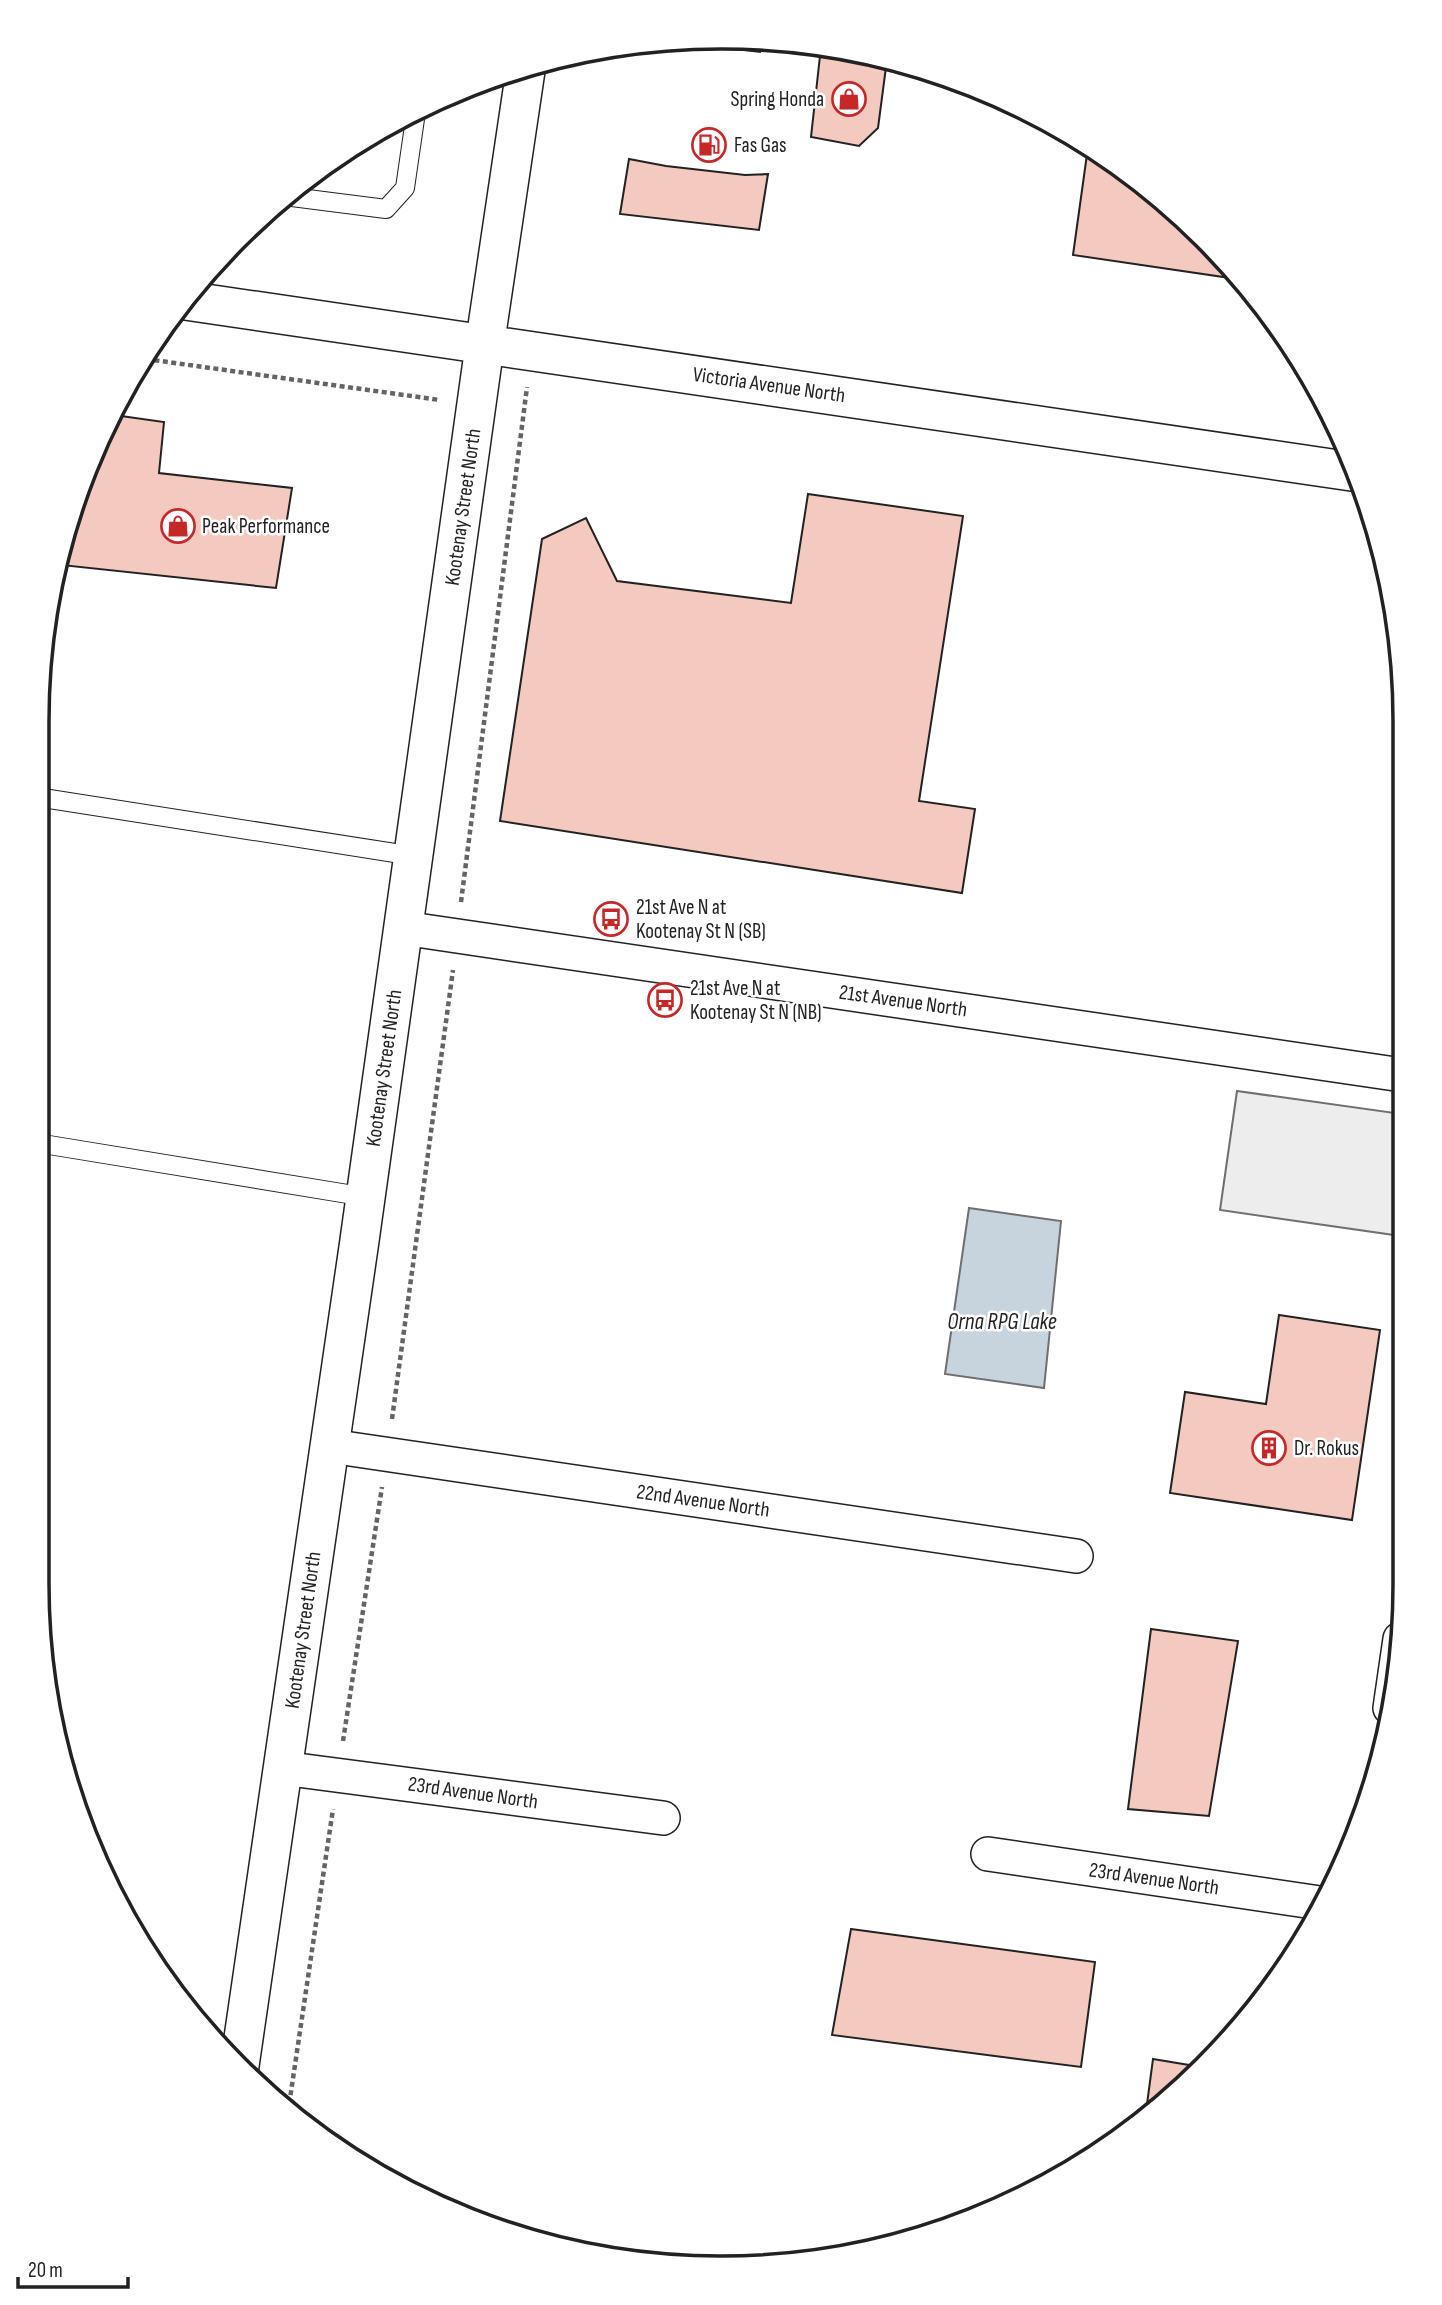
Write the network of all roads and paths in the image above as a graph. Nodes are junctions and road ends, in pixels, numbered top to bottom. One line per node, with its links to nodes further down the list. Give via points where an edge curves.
1 (524, 79): 5 (street, Kootenay Street North)
2 (414, 123): 3 (lane, via 405,188 386,209)
3 (303, 196)
4 (196, 302): 5 (street, Victoria Avenue North)
5 (485, 343): 6 (street, Victoria Avenue North); 8 (street, Kootenay Street North)
6 (531, 349): 9 (path); 10 (street, Victoria Avenue North)
7 (154, 360): 8 (path)
8 (477, 405): 9 (path); 12 (street, Kootenay Street North)
9 (524, 411): 14 (path)
10 (1344, 470)
11 (49, 799): 12 (lane)
12 (414, 856): 13 (street, Kootenay Street North)
13 (403, 928): 14 (street, 21st Avenue North); 17 (street, Kootenay Street North)
14 (457, 936): 15 (street, 21st Avenue North); 19 (path)
15 (1393, 1074)
16 (49, 1145): 17 (lane)
17 (366, 1196): 18 (street, Kootenay Street North)
18 (330, 1446): 19 (street, 22nd Avenue North); 21 (street, Kootenay Street North)
19 (387, 1455): 20 (street, 22nd Avenue North); 22 (path)
20 (1076, 1556)
21 (282, 1768): 22 (street, 23rd Avenue North); 26 (street, Kootenay Street North)
22 (338, 1775): 23 (street, 23rd Avenue North); 27 (path)
23 (663, 1818)
24 (988, 1854): 25 (street, 23rd Avenue North)
25 (1313, 1902)
26 (241, 2054)
27 (290, 2099)

